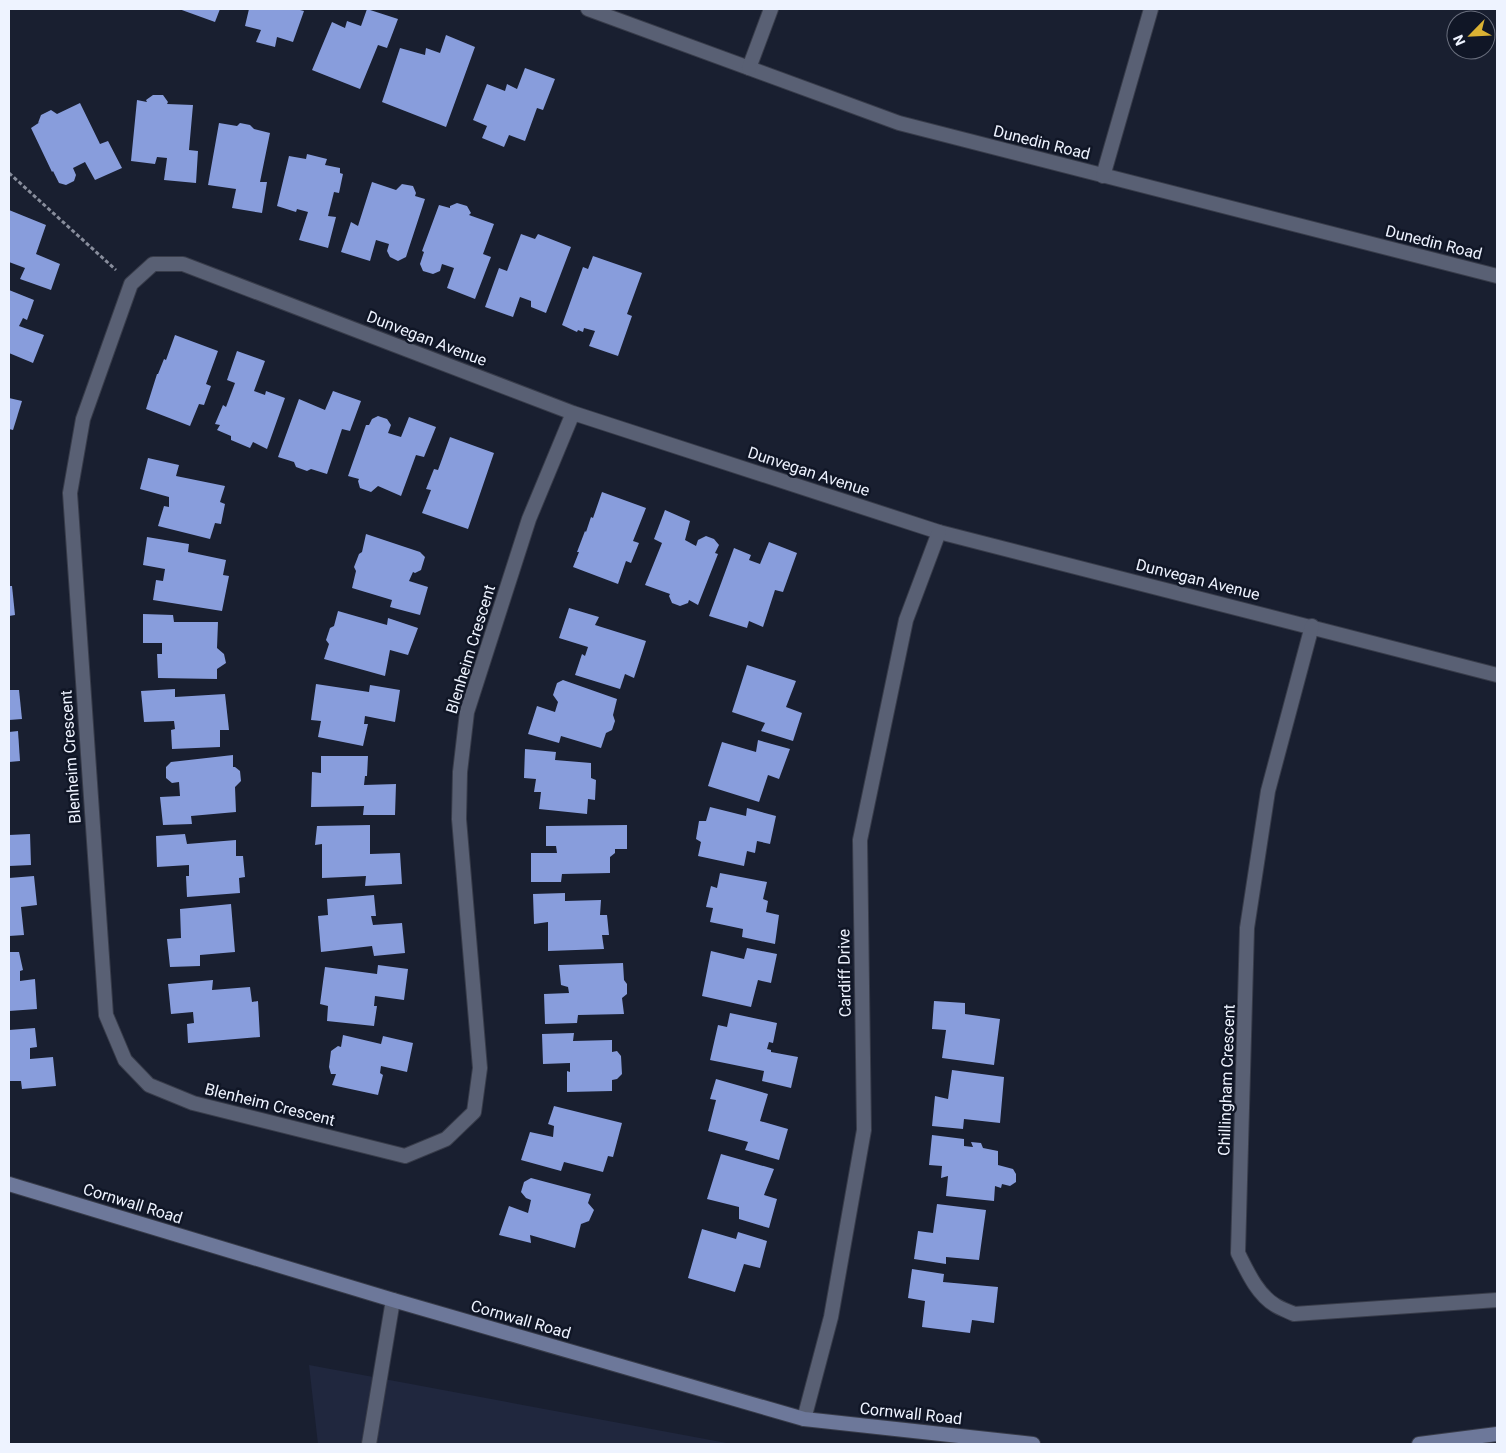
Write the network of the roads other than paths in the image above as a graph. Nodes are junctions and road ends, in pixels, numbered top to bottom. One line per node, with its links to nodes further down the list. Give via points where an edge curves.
1 (588, 9): 4 (street, Dunedin Road)
2 (771, 9): 4 (street)
3 (1151, 9): 5 (street)
4 (749, 68): 5 (street, Dunedin Road, via 899,123)
5 (1102, 176): 6 (street, Dunedin Road)
6 (1497, 276)
7 (131, 284): 8 (street, Dunvegan Avenue, via 153,264 183,264); 8 (street, Blenheim Crescent, via 83,419 70,493 106,1015 125,1060 149,1085 193,1103 405,1156 446,1139 474,1112 480,1068 459,819 460,772 467,712 529,519)
8 (573, 413): 9 (street, Dunvegan Avenue)
9 (939, 532): 10 (street, Dunvegan Avenue); 15 (street, Cardiff Drive, via 906,620 860,840 864,1130 831,1317)
10 (1312, 626): 11 (street, Dunvegan Avenue); 14 (street, Chillingham Crescent, via 1268,791 1247,928 1238,1253 1260,1292 1275,1305 1294,1314)
11 (1497, 675)
12 (9, 1184): 13 (main road, Cornwall Road)
13 (393, 1300): 15 (main road, Cornwall Road); 17 (street)
14 (1497, 1300)
15 (804, 1419): 18 (main road, Cornwall Road)
16 (1497, 1434): 19 (main road)
17 (369, 1444)
18 (1033, 1444)
19 (1419, 1444)

